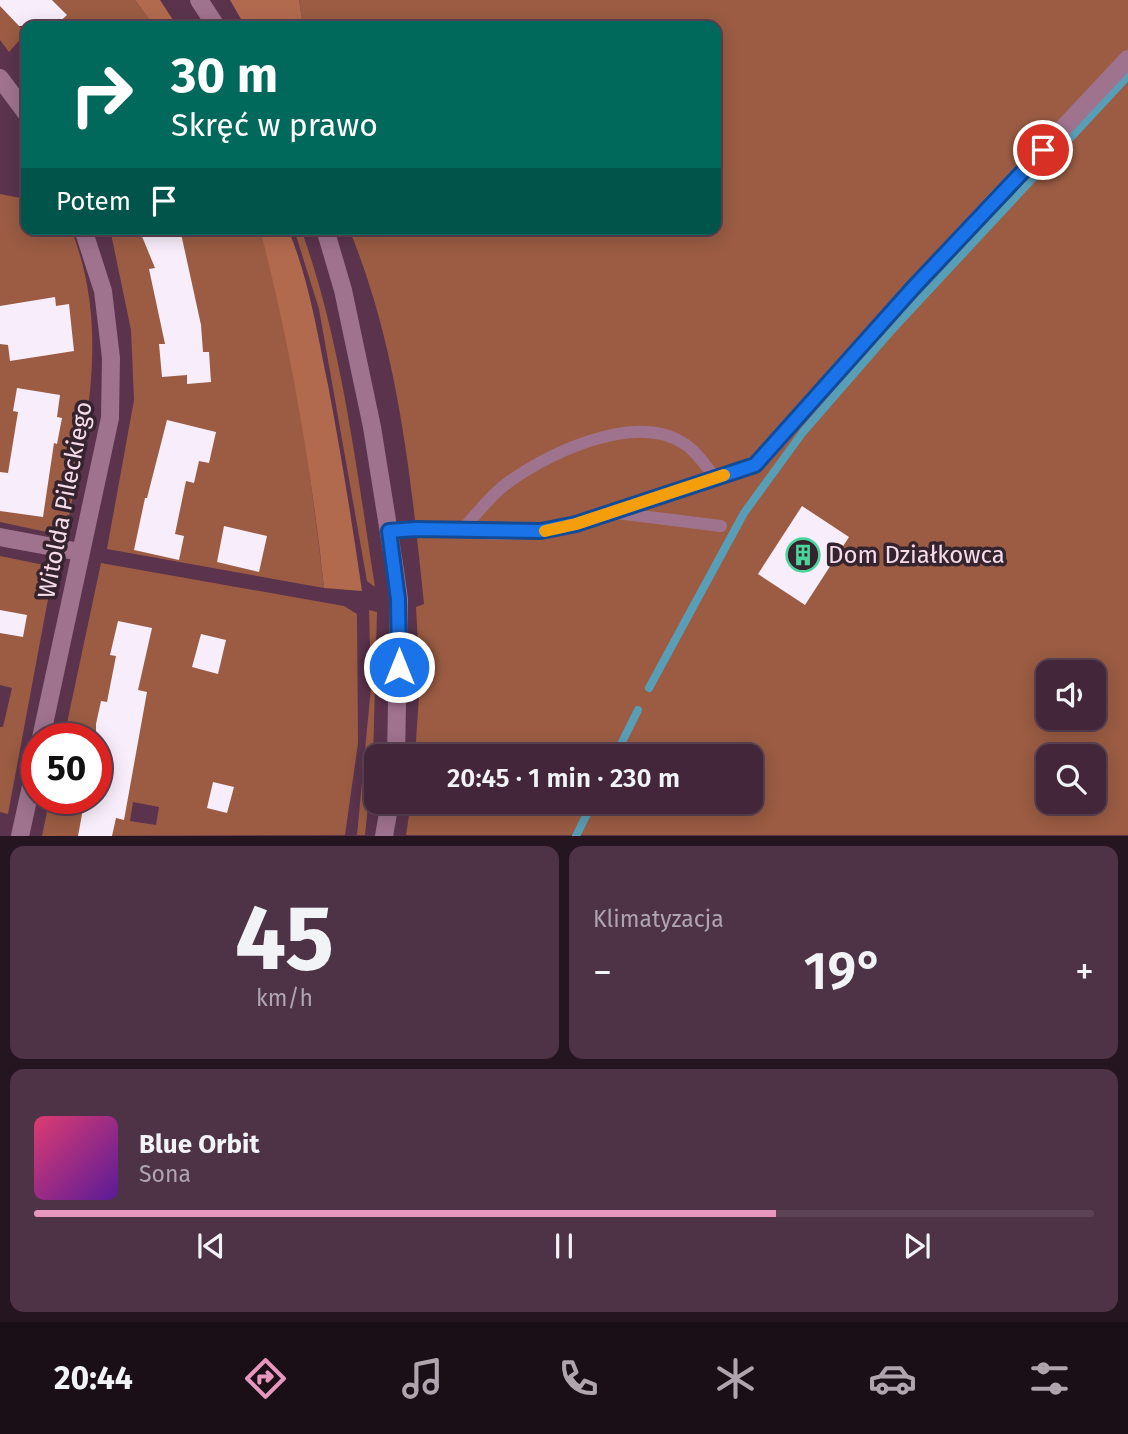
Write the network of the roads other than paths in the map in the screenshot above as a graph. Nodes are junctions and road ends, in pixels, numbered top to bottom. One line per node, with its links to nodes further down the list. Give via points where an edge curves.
1 (199, 0): 2 (street)
2 (213, 21)
3 (1128, 59): 8 (street)
4 (0, 78): 5 (street)
5 (21, 106)
6 (85, 235): 15 (street, Witolda Pileckiego, via 103,291 111,358 110,418)
7 (328, 235): 12 (street, via 359,364)
8 (755, 465): 9 (lane)
9 (716, 478): 10 (lane); 13 (lane, via 685,443 656,431 606,436 548,457 501,488)
10 (613, 512): 11 (lane); 13 (lane, via 541,531)
11 (721, 526)
12 (389, 531): 13 (lane); 17 (street, via 398,599)
13 (461, 531)
14 (0, 537): 15 (street)
15 (80, 552): 16 (street, Witolda Pileckiego)
16 (44, 723)
17 (396, 744)
18 (25, 814): 20 (street)
19 (388, 814): 21 (street)
20 (20, 835)
21 (384, 835)

